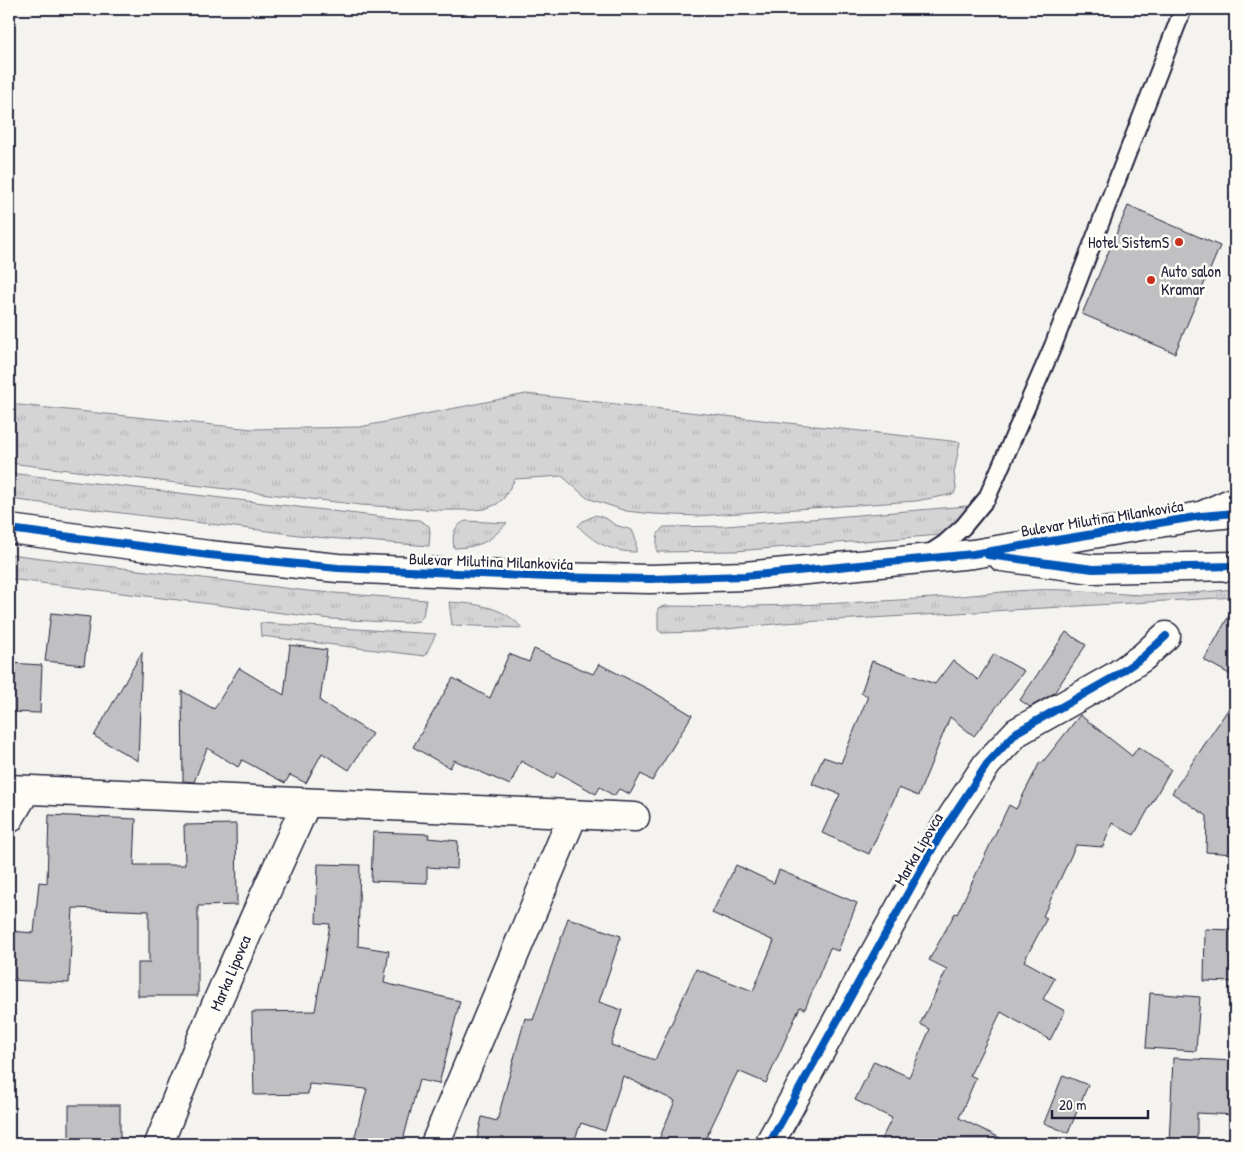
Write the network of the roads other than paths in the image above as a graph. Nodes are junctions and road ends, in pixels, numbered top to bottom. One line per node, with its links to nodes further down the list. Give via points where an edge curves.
1 (1183, 9): 7 (lane, via 1053,346 987,498 963,527)
2 (1235, 501): 4 (street)
3 (1235, 513): 4 (street, Bulevar Milutina Milankovića)
4 (1201, 516): 6 (street, Bulevar Milutina Milankovića)
5 (9, 528): 7 (street, Bulevar Milutina Milankovića, via 209,555 338,568 549,577 650,579 744,576)
6 (973, 554): 7 (street, Bulevar Milutina Milankovića); 8 (street, Bulevar Milutina Milankovića, via 1093,569)
7 (924, 557)
8 (1233, 567)
9 (1166, 636): 17 (street, Marka Lipovca, via 1114,677 1017,732 987,764 940,837)
10 (17, 790): 11 (street); 14 (street)
11 (306, 804): 12 (street); 15 (street, Marka Lipovca, via 180,1088)
12 (573, 816): 13 (street); 16 (street)
13 (635, 817)
14 (9, 819)
15 (159, 1144)
16 (434, 1144)
17 (769, 1144)

